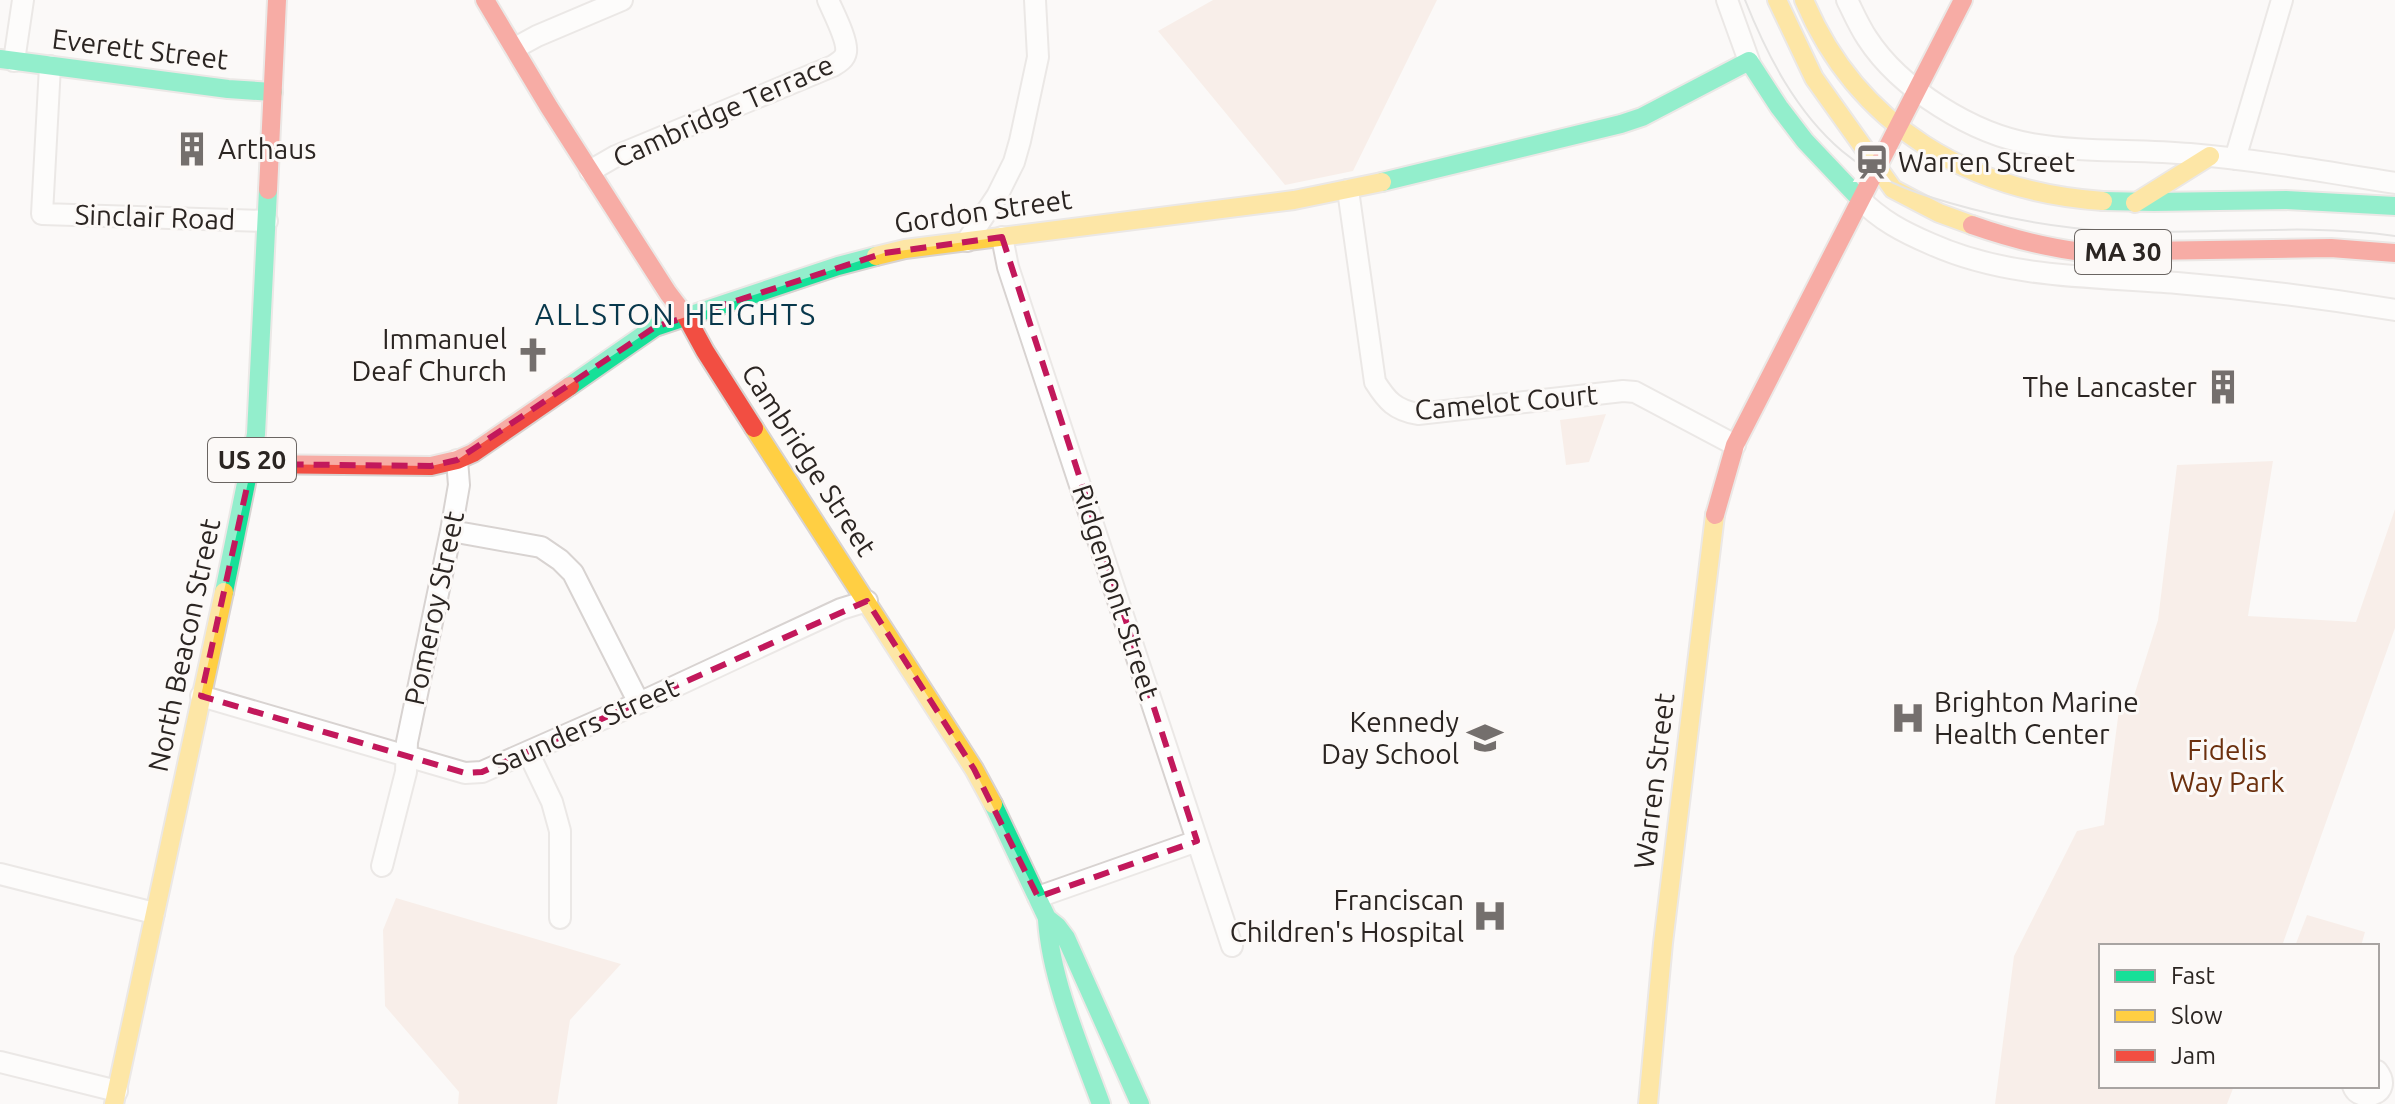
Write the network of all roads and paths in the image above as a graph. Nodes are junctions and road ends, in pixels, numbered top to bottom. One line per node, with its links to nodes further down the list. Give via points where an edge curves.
1 (23, 0): 14 (street)
2 (277, 0): 18 (main road, North Beacon Street / US 20)
3 (485, 0): 13 (main road, Cambridge Street)
4 (622, 0): 13 (street)
5 (828, 0): 23 (street, Cambridge Terrace, via 846,44 842,60)
6 (1035, 0): 31 (street, via 1038,57 1020,141 997,196)
7 (1727, 0): 15 (street)
8 (1777, 0): 22 (main road, MA 30, via 1814,78)
9 (1804, 0): 19 (main road, MA 30, via 1839,68)
10 (1847, 0): 17 (street, via 1868,39)
11 (1963, 0): 17 (main road, Warren Street)
12 (2282, 0): 21 (street)
13 (515, 48): 23 (main road, Cambridge Street)
14 (7, 60): 16 (main road, Everett Street)
15 (1749, 61): 25 (main road, Gordon Street, via 1621,124); 26 (main road, via 1805,141)
16 (50, 66): 18 (main road, Everett Street); 29 (street, Sinclair Road, via 42,214)
17 (1916, 89): 19 (main road, Warren Street); 20 (street, via 1958,117 2019,141)
18 (273, 92): 29 (main road, North Beacon Street / US 20)
19 (1896, 126): 22 (main road, Warren Street); 27 (main road, MA 30, via 1995,181 2066,197)
20 (2210, 156): 21 (street); 27 (main road)
21 (2235, 159): 24 (street)
22 (1876, 165): 26 (main road, Warren Street); 32 (main road, MA 30, via 1893,189 1921,205 2043,247 2082,252 2331,248)
23 (590, 171): 34 (main road, Cambridge Street)
24 (2395, 183)
25 (1348, 190): 30 (main road, Gordon Street); 35 (street, Camelot Court, via 1375,382 1388,403 1418,414 1635,392)
26 (1859, 198): 33 (street, via 1906,233 2001,267); 35 (main road, Warren Street)
27 (2135, 203): 28 (main road, MA 30, via 2291,200)
28 (2395, 206)
29 (267, 221): 37 (main road, North Beacon Street / US 20)
30 (1002, 237): 31 (main road, Gordon Street); 44 (street, Ridgemont Street)
31 (967, 241): 34 (main road, Gordon Street, via 884,253)
32 (2395, 253)
33 (2395, 310)
34 (687, 318): 36 (main road, Gordon Street, via 655,327); 39 (main road, Cambridge Street)
35 (1735, 445): 58 (main road, Warren Street, via 1716,509)
36 (457, 460): 37 (main road, Gordon Street, via 431,466); 38 (street, Pomeroy Street, via 459,485)
37 (252, 464): 40 (main road, North Beacon Street / US 20)
38 (451, 531): 41 (street, via 541,547 560,560 573,573); 43 (street, Pomeroy Street)
39 (867, 601): 41 (street, Saunders Street); 47 (main road, Cambridge Street, via 974,769)
40 (201, 696): 43 (street, Saunders Street); 48 (main road, North Beacon Street / US 20)
41 (639, 703): 42 (street, Saunders Street)
42 (528, 752): 43 (street, Saunders Street, via 482,772 465,773); 49 (street, via 560,831)
43 (407, 756): 45 (street, Pomeroy Street)
44 (1197, 841): 47 (street); 51 (street, Ridgemont Street)
45 (382, 866)
46 (0, 874): 48 (street)
47 (1038, 897): 50 (main road, Cambridge Street)
48 (154, 913): 55 (main road, North Beacon Street / US 20)
49 (560, 918)
50 (1047, 918): 56 (main road, Cambridge Street, via 1049,947); 57 (main road, Cambridge Street, via 1066,938)
51 (1232, 946)
52 (0, 1062): 55 (street)
53 (2386, 1078): 54 (street, via 2382,1099 2371,1103 2360,1101)
54 (2354, 1088)
55 (116, 1097)
56 (1101, 1104)
57 (1140, 1104)
58 (1648, 1104)

